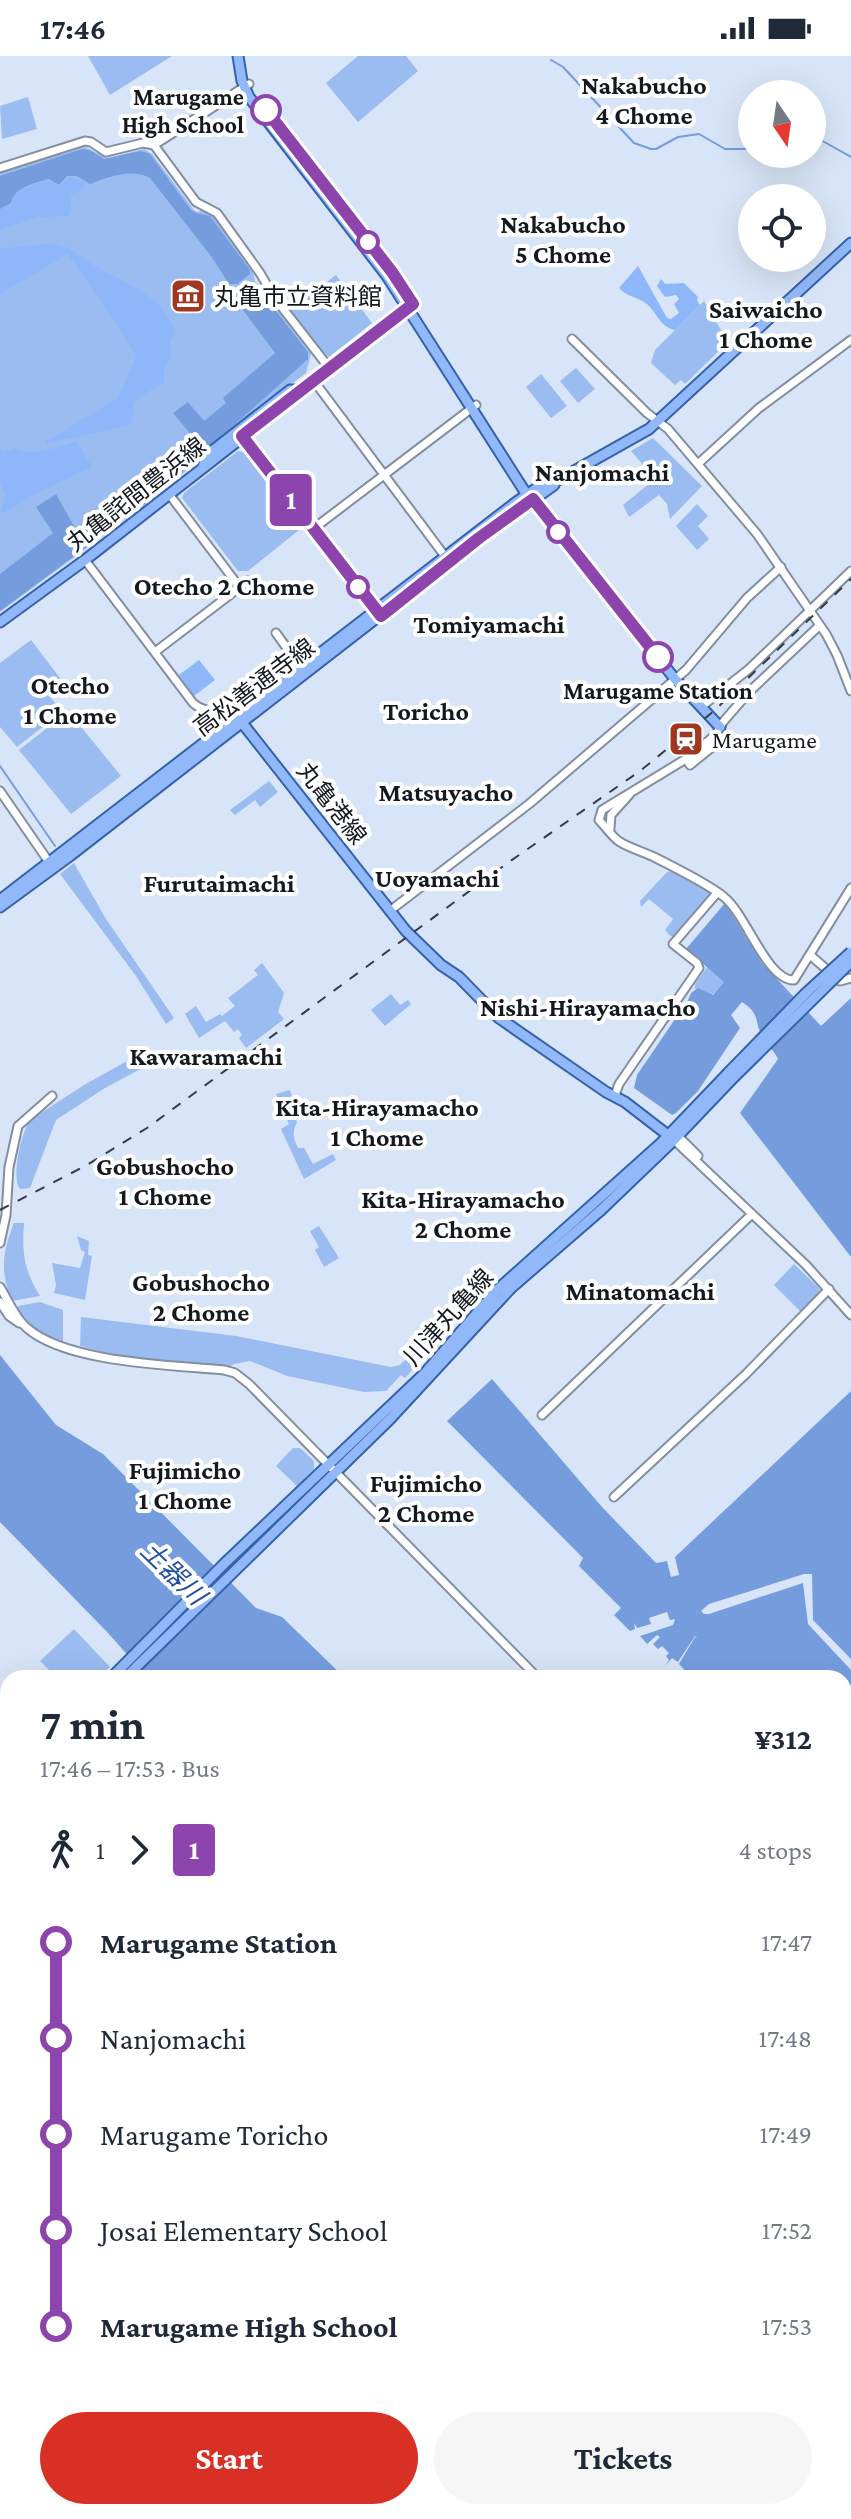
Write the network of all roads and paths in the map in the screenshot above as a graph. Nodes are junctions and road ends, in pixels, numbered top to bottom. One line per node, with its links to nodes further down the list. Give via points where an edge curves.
1 (240, 56): 2 (main road)
2 (246, 86): 3 (street); 6 (main road, via 251,101)
3 (154, 145): 4 (street, via 106,152 85,141); 9 (street, via 196,202 217,213)
4 (0, 168)
5 (851, 243): 13 (main road)
6 (410, 306): 9 (main road, 丸亀詫間豊浜線); 12 (main road)
7 (572, 339): 13 (street)
8 (851, 340): 15 (street, via 765,404)
9 (330, 369): 10 (main road, 丸亀詫間豊浜線)
10 (314, 381): 11 (main road, 丸亀詫間豊浜線); 17 (street)
11 (302, 390): 14 (main road, 丸亀詫間豊浜線); 16 (main road, via 290,390 207,455)
12 (474, 406): 17 (street); 19 (main road)
13 (657, 422): 15 (street); 19 (main road)
14 (242, 436): 16 (main road, 丸亀詫間豊浜線); 20 (street)
15 (699, 463): 23 (street)
16 (203, 467): 18 (main road, 丸亀詫間豊浜線)
17 (384, 474): 20 (street); 21 (street)
18 (169, 494): 22 (main road, 丸亀詫間豊浜線); 26 (street)
19 (531, 495): 21 (main road, 高松善通寺線); 34 (main road)
20 (313, 529): 28 (street)
21 (447, 559): 28 (main road, 高松善通寺線)
22 (85, 560): 29 (main road, 丸亀詫間豊浜線); 32 (street)
23 (781, 567): 27 (street); 34 (street)
24 (851, 571): 27 (street)
25 (248, 581): 26 (street)
26 (242, 590): 32 (street)
27 (810, 610): 30 (street); 36 (street, via 733,684)
28 (378, 613): 33 (main road, 高松善通寺線)
29 (0, 622)
30 (819, 626): 35 (street, via 834,647); 38 (street)
31 (276, 633): 33 (street)
32 (155, 652): 37 (street, via 198,707)
33 (303, 671): 37 (main road, 高松善通寺線)
34 (677, 678): 36 (main road); 45 (street, via 529,804)
35 (851, 691)
36 (701, 707): 38 (main road)
37 (239, 720): 40 (main road, 高松善通寺線); 45 (main road, 丸亀港線)
38 (720, 727): 42 (street, via 717,738 690,761 620,798 599,820 616,840)
39 (0, 791): 40 (street)
40 (51, 866): 43 (main road, 高松善通寺線); 44 (main road, 高松善通寺線)
41 (851, 888): 47 (street)
42 (717, 893): 47 (street, via 734,907 765,958 786,979 794,980); 51 (street, via 673,944 699,968)
43 (0, 900)
44 (0, 907)
45 (391, 910): 51 (main road, 丸亀港線, via 427,952 499,1018)
46 (851, 952): 50 (main road, 川津丸亀線, bridge)
47 (810, 955): 49 (street, via 840,981)
48 (851, 962): 50 (main road, 川津丸亀線, bridge)
49 (851, 978)
50 (732, 1074): 53 (main road, 川津丸亀線)
51 (615, 1095): 53 (main road, 丸亀港線, via 628,1097)
52 (52, 1096): 55 (street, via 18,1126)
53 (674, 1135): 56 (street); 64 (main road, 川津丸亀線, via 497,1290)
54 (0, 1148): 55 (street)
55 (12, 1151): 57 (street)
56 (752, 1214): 59 (street); 63 (street)
57 (0, 1243)
58 (0, 1287): 62 (street)
59 (829, 1289): 61 (street); 65 (street)
60 (0, 1302): 62 (street)
61 (851, 1315)
62 (24, 1327): 64 (street, via 50,1343 81,1352 235,1373)
63 (542, 1415)
64 (332, 1470): 66 (main road, 川津丸亀線, via 234,1572); 66 (main road, 川津丸亀線, via 225,1563); 69 (street)
65 (614, 1497)
66 (129, 1666): 67 (main road, 川津丸亀線); 68 (main road, 川津丸亀線)
67 (123, 1670)
68 (128, 1670)
69 (530, 1670)

